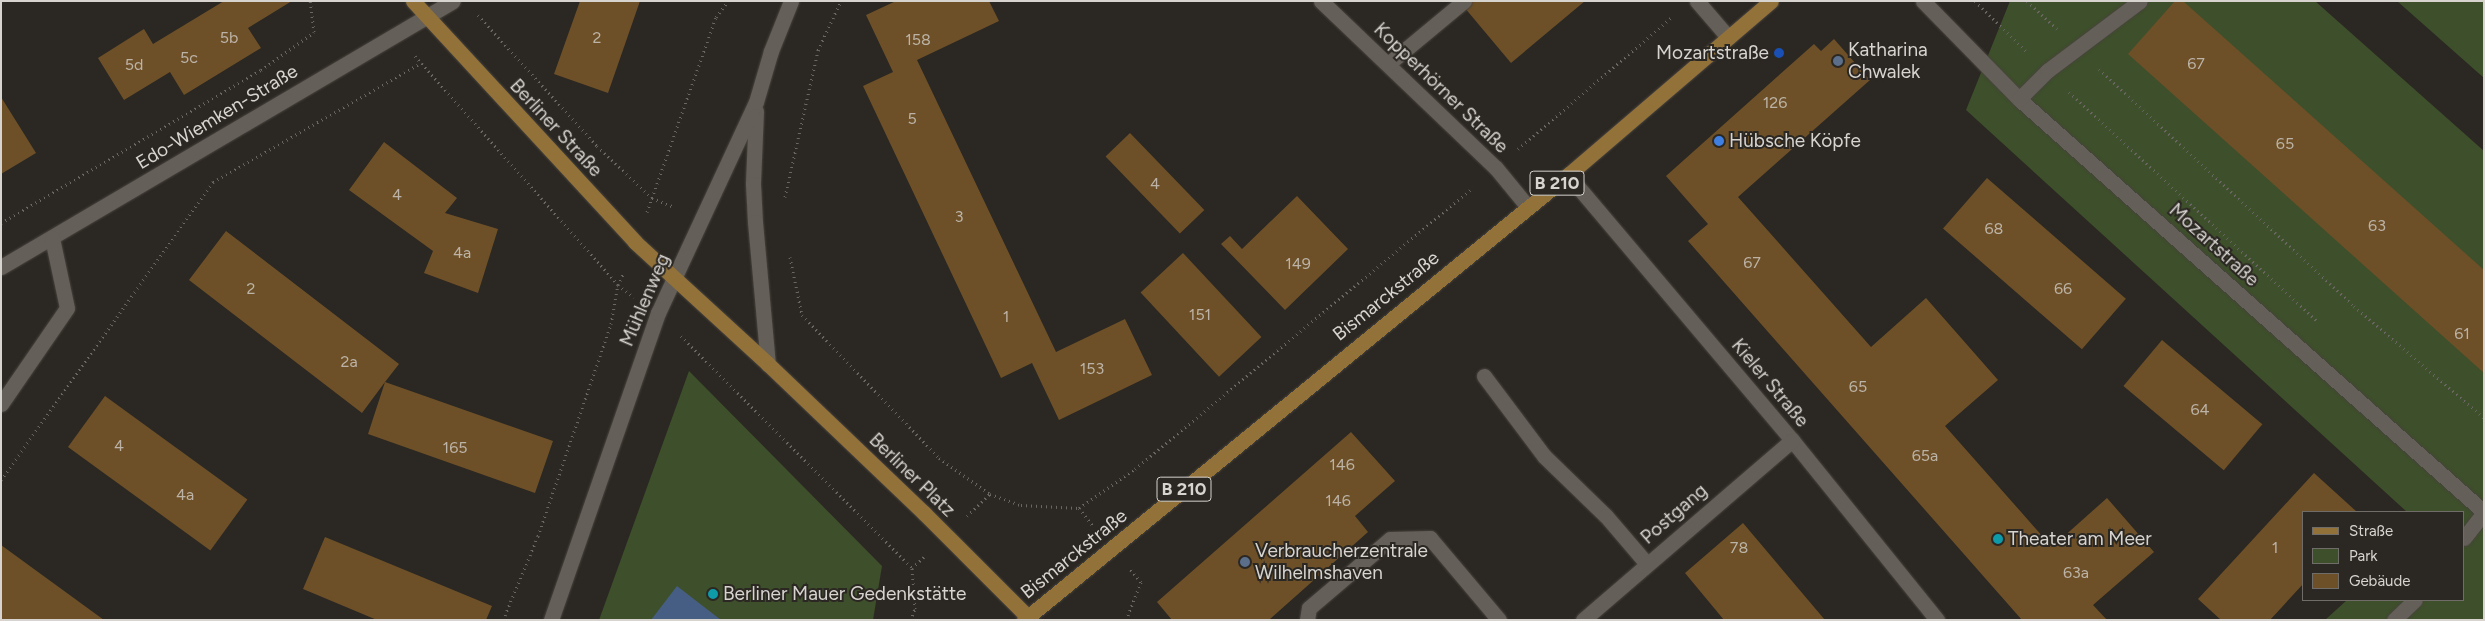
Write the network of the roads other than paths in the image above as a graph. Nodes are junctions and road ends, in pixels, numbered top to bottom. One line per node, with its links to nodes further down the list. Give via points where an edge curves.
1 (413, 1): 10 (main road, Berliner Straße)
2 (453, 1): 10 (street, Edo-Wiemken-Straße)
3 (791, 1): 14 (street, Mühlenweg, via 771,51)
4 (1321, 1): 12 (street, Kopperhörner Straße)
5 (1464, 1): 12 (street)
6 (1697, 1): 11 (street)
7 (1771, 1): 11 (main road, Bismarckstraße / B 210)
8 (1924, 1): 13 (street, Mozartstraße)
9 (2140, 1): 13 (street, via 2047,71)
10 (426, 17): 17 (street, Edo-Wiemken-Straße); 19 (main road, Berliner Straße, via 635,242)
11 (1728, 37): 15 (main road, Bismarckstraße / B 210)
12 (1388, 64): 16 (street, Kopperhörner Straße, via 1496,168)
13 (2019, 99): 24 (street, Mozartstraße)
14 (756, 102): 19 (street, Mühlenweg); 20 (street, via 753,184)
15 (1568, 174): 16 (main road, Bismarckstraße / B 210); 23 (street, Kieler Straße)
16 (1528, 207): 28 (main road, Bismarckstraße / B 210)
17 (52, 238): 18 (street, Edo-Wiemken-Straße); 22 (street, via 67,308)
18 (1, 267)
19 (673, 278): 20 (main road, Berliner Platz); 29 (street, Mühlenweg)
20 (768, 364): 28 (main road, Berliner Platz, via 924,513)
21 (1484, 376): 26 (street, via 1544,456 1606,516)
22 (1, 404)
23 (1792, 440): 26 (street, Postgang); 33 (street, Kieler Straße)
24 (2484, 512): 25 (street)
25 (2465, 537)
26 (1647, 564): 32 (street, Postgang)
27 (2414, 601): 34 (street)
28 (1028, 619)
29 (551, 620)
30 (1307, 620): 31 (street, via 1310,608 1390,539 1430,538)
31 (1499, 620)
32 (1583, 620)
33 (1937, 620)
34 (2394, 620)

